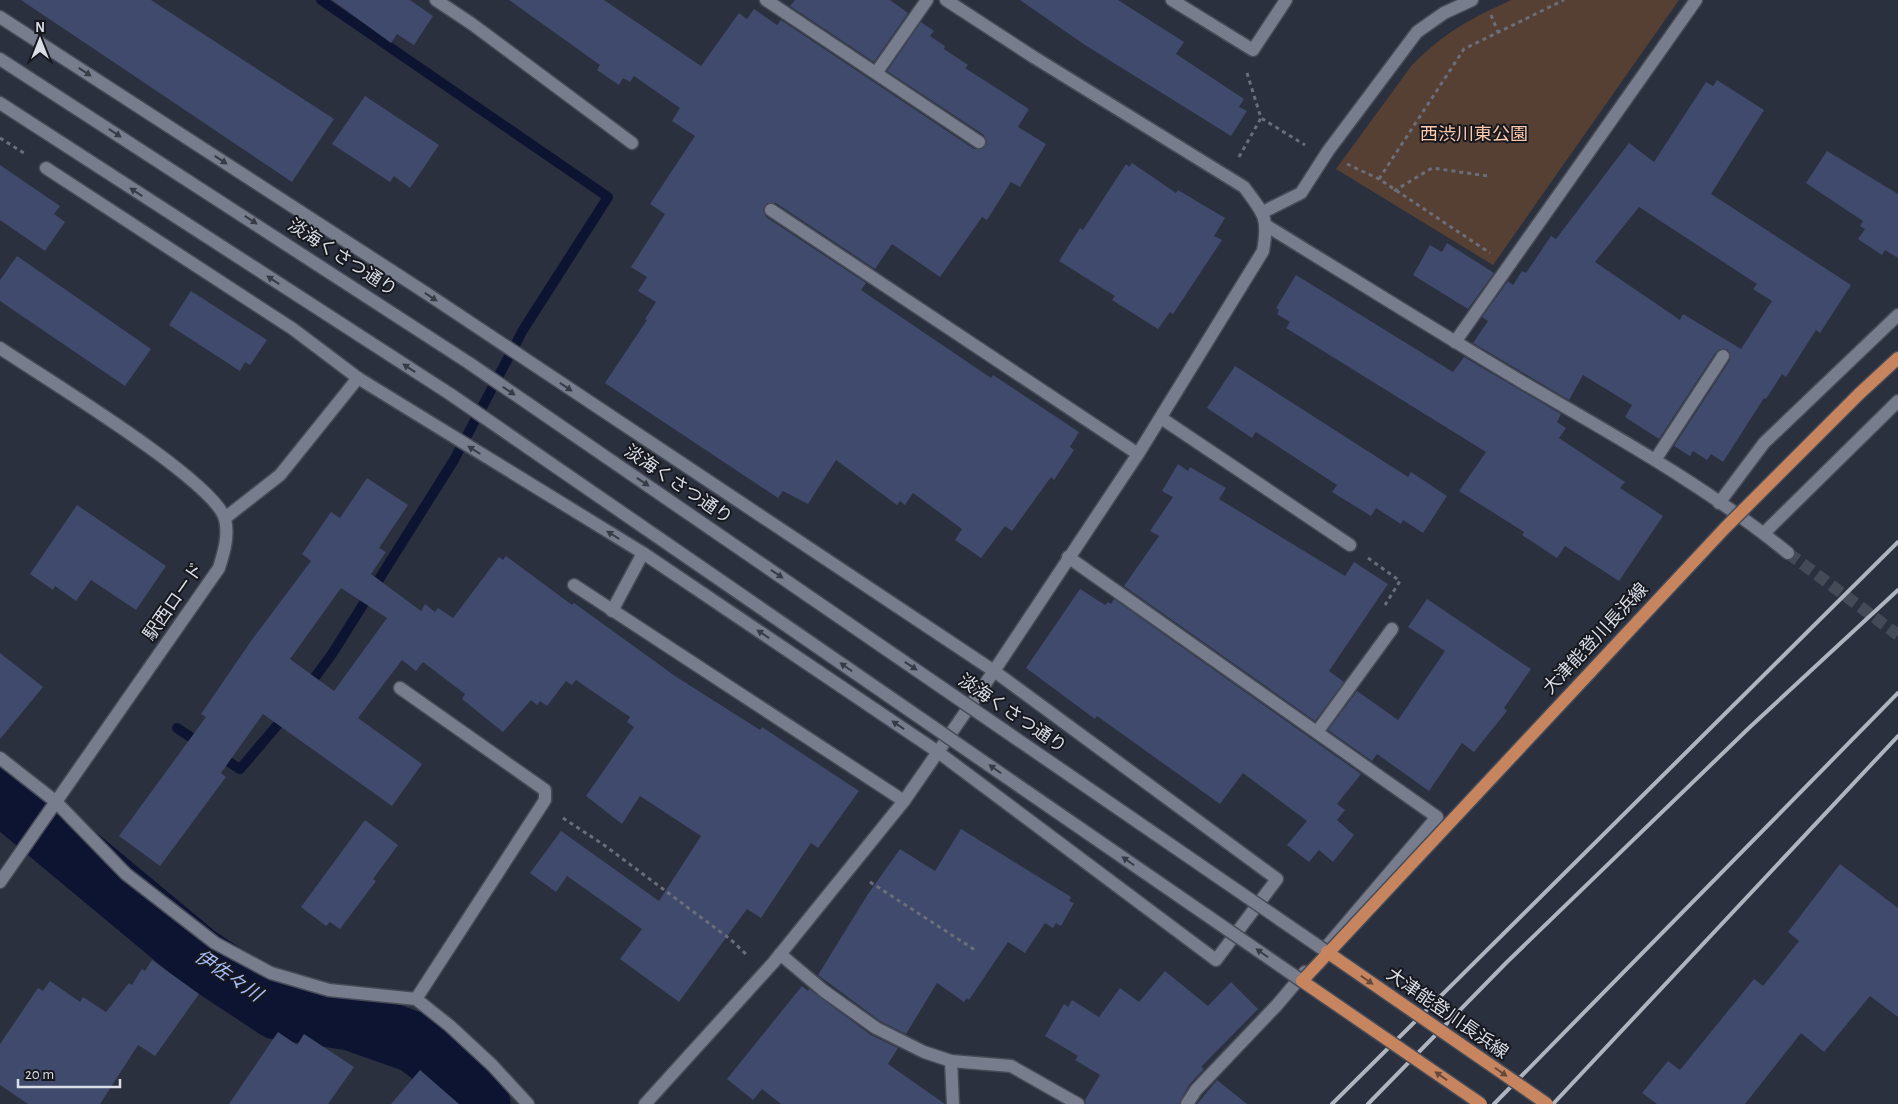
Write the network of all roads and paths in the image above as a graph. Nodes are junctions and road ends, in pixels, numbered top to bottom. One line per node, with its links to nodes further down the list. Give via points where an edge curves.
1 (436, 0): 20 (street)
2 (766, 0): 15 (street)
3 (927, 0): 15 (street)
4 (946, 0): 29 (street, via 1244,187)
5 (1172, 0): 13 (street)
6 (1286, 0): 13 (street)
7 (1472, 0): 22 (street, via 1444,13 1417,32)
8 (1564, 0): 12 (path)
9 (1696, 0): 33 (street)
10 (1490, 12): 12 (path)
11 (0, 17): 52 (street, one-way to 52, via 426,293)
12 (1498, 32): 26 (path, via 1464,49)
13 (1253, 50): 17 (path, via 1244,66)
14 (0, 59): 63 (street, 淡海くさつ通り, one-way to 63, bridge, via 469,363)
15 (876, 73): 19 (street)
16 (0, 103): 66 (street, one-way to 16, bridge, via 450,394)
17 (1261, 118): 21 (path); 23 (path)
18 (0, 138): 24 (path)
19 (979, 142)
20 (632, 143)
21 (1307, 146)
22 (1328, 151): 26 (path, via 1354,170); 29 (street, via 1302,193)
23 (1238, 159)
24 (46, 168): 37 (street, via 293,329)
25 (1488, 176): 27 (path, via 1432,168)
26 (1379, 179): 27 (path)
27 (1394, 191): 31 (path)
28 (771, 210): 40 (street)
29 (1262, 212): 30 (street)
30 (1267, 226): 33 (street); 39 (street, via 1263,251)
31 (1493, 255)
32 (1898, 315): 42 (street, via 1764,443)
33 (1455, 342): 41 (street)
34 (0, 348): 43 (street, via 145,444 196,482)
35 (1723, 356): 41 (street)
36 (1898, 358): 63 (main road, 大津能登川長浜線, bridge, via 1725,528)
37 (358, 378): 43 (street, via 280,475); 46 (street, one-way to 37)
38 (1898, 401): 44 (street)
39 (1161, 418): 40 (street); 45 (street)
40 (1138, 454): 48 (street)
41 (1655, 460): 42 (street)
42 (1719, 503): 44 (street)
43 (225, 518): 59 (street, 駅西ロード, via 227,539 220,568)
44 (1764, 533): 47 (street)
45 (1350, 545): 51 (path, via 1400,581 1378,618)
46 (642, 553): 50 (street); 55 (street, one-way to 46)
47 (1788, 553)
48 (1068, 557): 52 (street); 54 (street)
49 (574, 585): 50 (street)
50 (612, 611): 57 (street)
51 (1392, 629): 54 (street)
52 (994, 671): 55 (street); 55 (street, via 1277,880 1216,960)
53 (400, 688): 58 (street, via 546,790 546,800)
54 (1317, 732): 73 (street, via 1436,817 1277,1006 1218,1065)
55 (938, 752): 57 (street)
56 (0, 758): 59 (street)
57 (904, 801): 60 (street)
58 (542, 805): 65 (path, via 604,845 730,939); 67 (street)
59 (52, 806): 61 (street, 駅西ロード); 67 (street, via 126,874 215,943 271,973 329,990)
60 (851, 869): 62 (path); 64 (street)
61 (0, 882)
62 (975, 950)
63 (1327, 952): 66 (main road, 大津能登川長浜線, bridge); 75 (main road, 大津能登川長浜線, one-way to 75, bridge)
64 (780, 954): 65 (street); 68 (street, via 876,1028 924,1052)
65 (765, 971): 70 (street)
66 (1302, 981): 74 (main road, one-way to 66, bridge)
67 (416, 999): 69 (street, via 492,1065)
68 (951, 1061): 71 (street); 72 (street, via 1011,1066)
69 (528, 1104)
70 (645, 1104)
71 (953, 1104)
72 (1078, 1104)
73 (1187, 1104)
74 (1481, 1104)
75 (1547, 1104)

